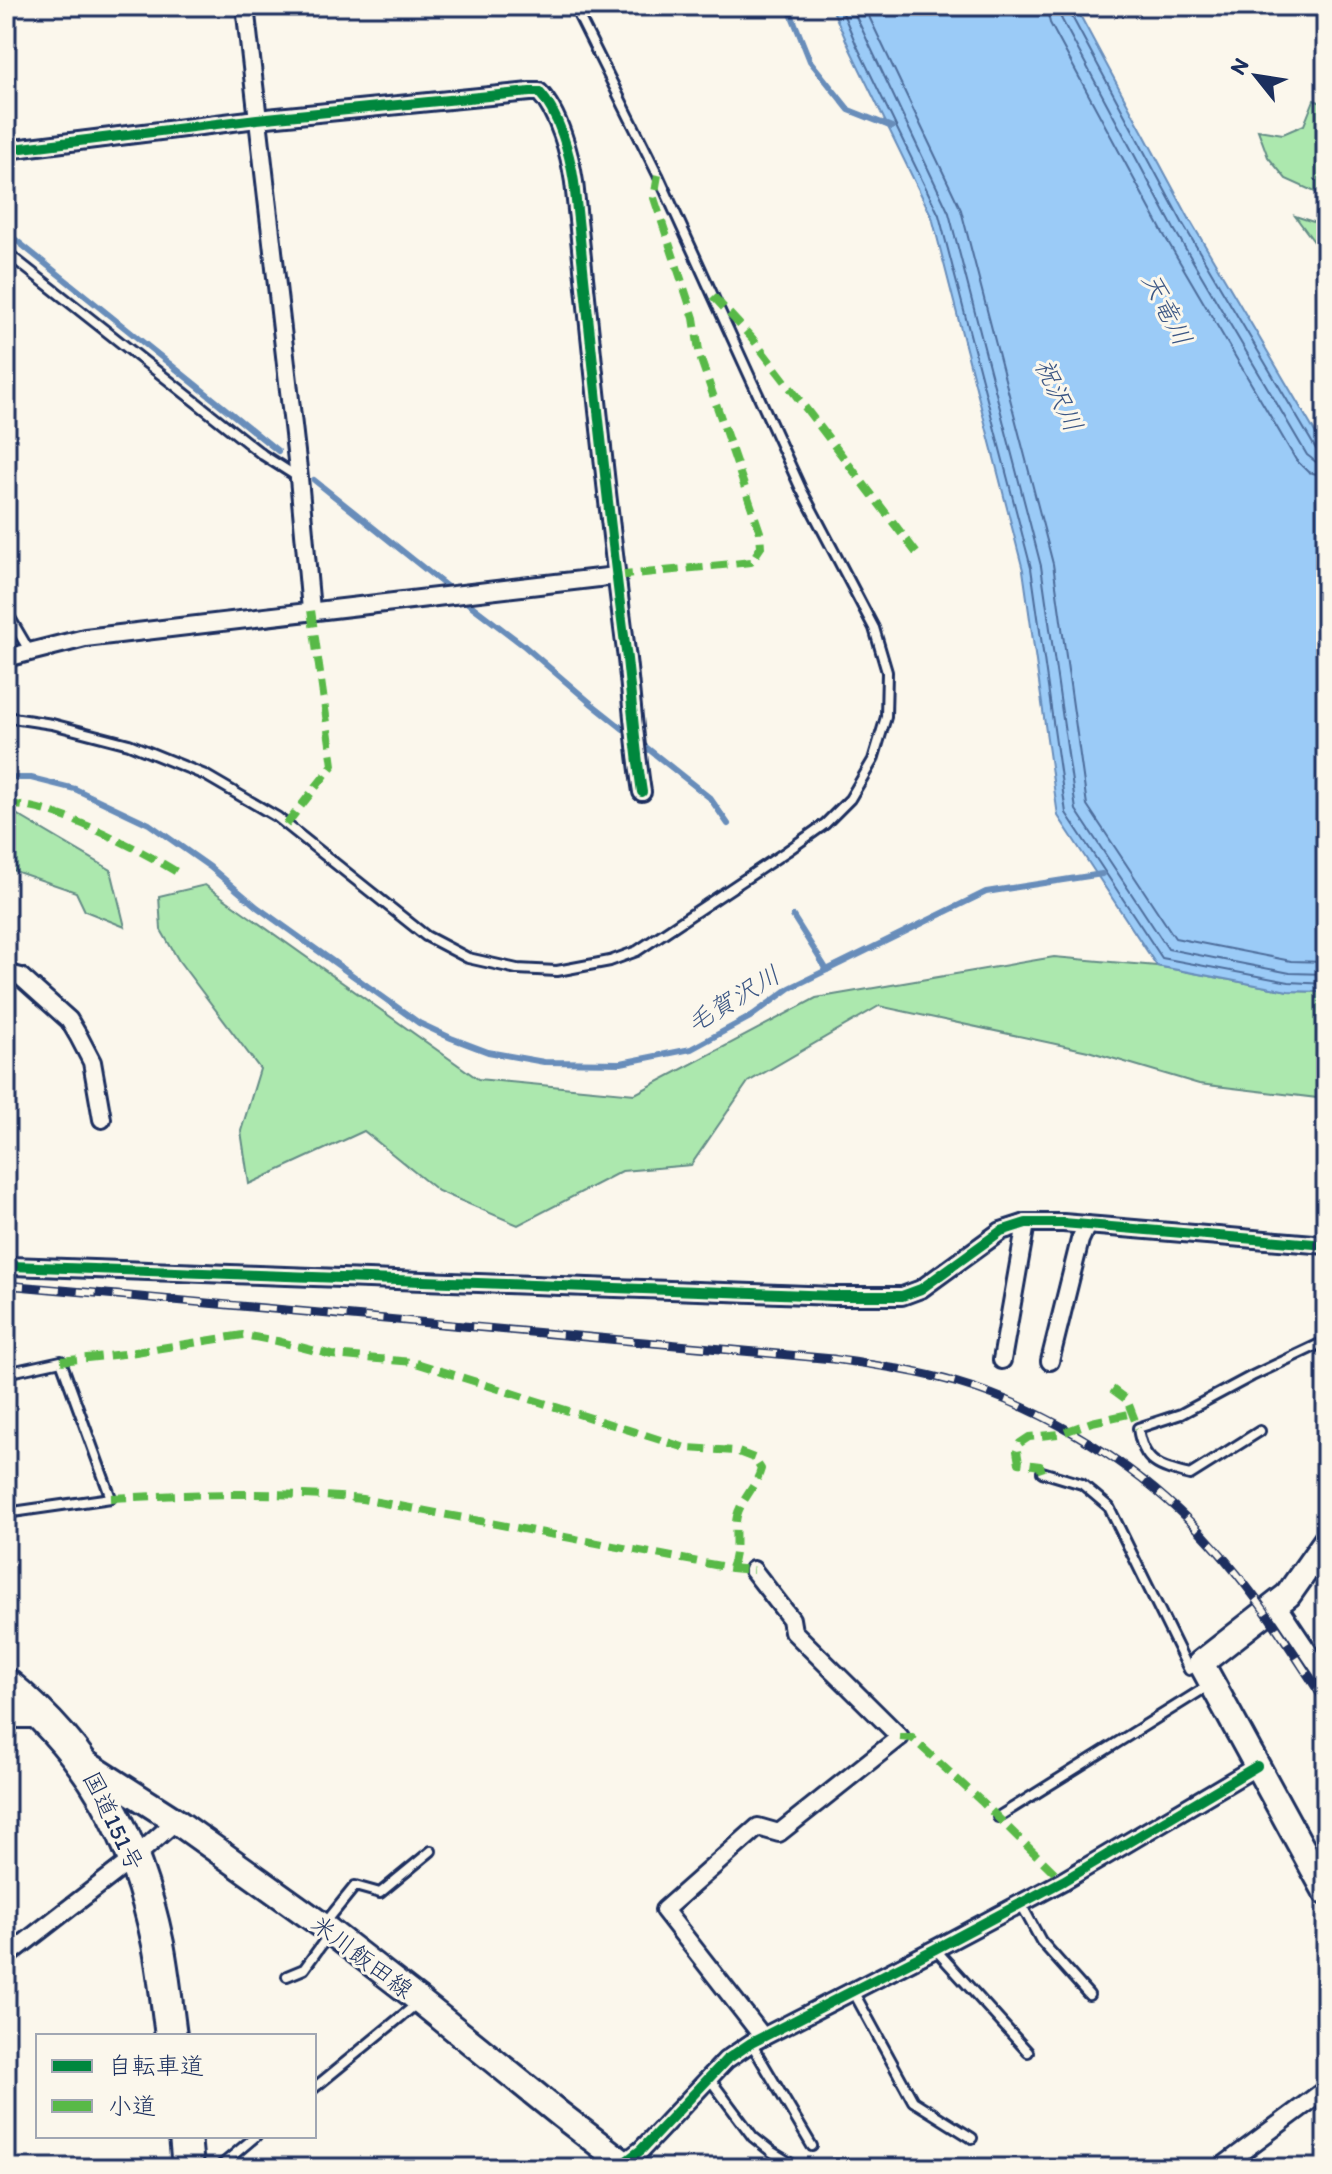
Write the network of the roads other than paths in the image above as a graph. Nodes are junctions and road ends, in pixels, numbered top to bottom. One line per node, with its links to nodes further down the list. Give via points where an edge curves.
1 (245, 6): 3 (street)
2 (574, 6): 12 (lane, via 658,175 801,489 874,628 887,672 886,717 873,760 850,799 825,824 637,951 557,971 517,969 468,958 426,936 277,817 205,775 129,744)
3 (257, 119): 4 (street); 6 (street); 7 (street, via 530,92 545,99 571,161)
4 (6, 150)
5 (6, 252): 6 (lane)
6 (299, 478): 8 (street)
7 (616, 576): 8 (street); 13 (street)
8 (311, 610): 10 (street, via 85,638)
9 (6, 611): 10 (lane)
10 (31, 652): 11 (street)
11 (6, 658)
12 (6, 717)
13 (642, 792)
14 (6, 978): 15 (street, via 21,977 69,1020 92,1062)
15 (102, 1119)
16 (1026, 1223): 17 (street); 19 (street, via 1001,1231 921,1289 902,1296 408,1282); 21 (street)
17 (1087, 1225): 18 (street); 22 (street)
18 (1326, 1245)
19 (6, 1263)
20 (1326, 1341): 24 (lane, via 1181,1414 1138,1428 1147,1456 1163,1469 1190,1475)
21 (1002, 1360)
22 (1050, 1361)
23 (6, 1373): 26 (lane, via 61,1361 111,1498)
24 (1260, 1431)
25 (1042, 1472): 30 (lane, via 1082,1484 1109,1507 1189,1670)
26 (6, 1513)
27 (1326, 1541): 29 (main road)
28 (753, 1570): 51 (street, via 791,1619 793,1631 900,1737 779,1833 758,1827 664,1910)
29 (1277, 1605): 30 (main road); 31 (street)
30 (1207, 1673): 36 (main road); 37 (lane)
31 (1326, 1678)
32 (6, 1684): 34 (highway, 国道151号)
33 (6, 1710): 34 (street, via 16,1719)
34 (46, 1719): 35 (highway, 国道151号)
35 (82, 1761): 38 (main road, 米川飯田線); 40 (highway, 国道151号)
36 (1257, 1766): 41 (main road); 42 (street)
37 (998, 1817)
38 (176, 1821): 40 (street); 43 (main road, 米川飯田線)
39 (431, 1851): 43 (lane, via 380,1893 355,1886)
40 (134, 1858): 45 (street); 50 (highway, 国道151号, via 158,1946)
41 (1326, 1892)
42 (1020, 1903): 44 (street); 48 (lane, via 1041,1941)
43 (327, 1929): 46 (lane, via 304,1969); 49 (main road, 米川飯田線)
44 (935, 1949): 47 (street); 52 (lane)
45 (6, 1957)
46 (287, 1976)
47 (853, 1991): 51 (street); 58 (lane, via 913,2101)
48 (1089, 1995)
49 (420, 2001): 54 (lane); 60 (main road, 米川飯田線)
50 (171, 2034)
51 (757, 2040): 53 (street); 59 (lane)
52 (1028, 2052)
53 (708, 2077): 60 (street); 63 (lane, via 753,2137)
54 (316, 2086)
55 (1326, 2089): 64 (street)
56 (185, 2138): 61 (highway)
57 (254, 2138): 62 (lane)
58 (972, 2138)
59 (812, 2146)
60 (623, 2166)
61 (188, 2168)
62 (218, 2168)
63 (798, 2168)
64 (1220, 2168)

